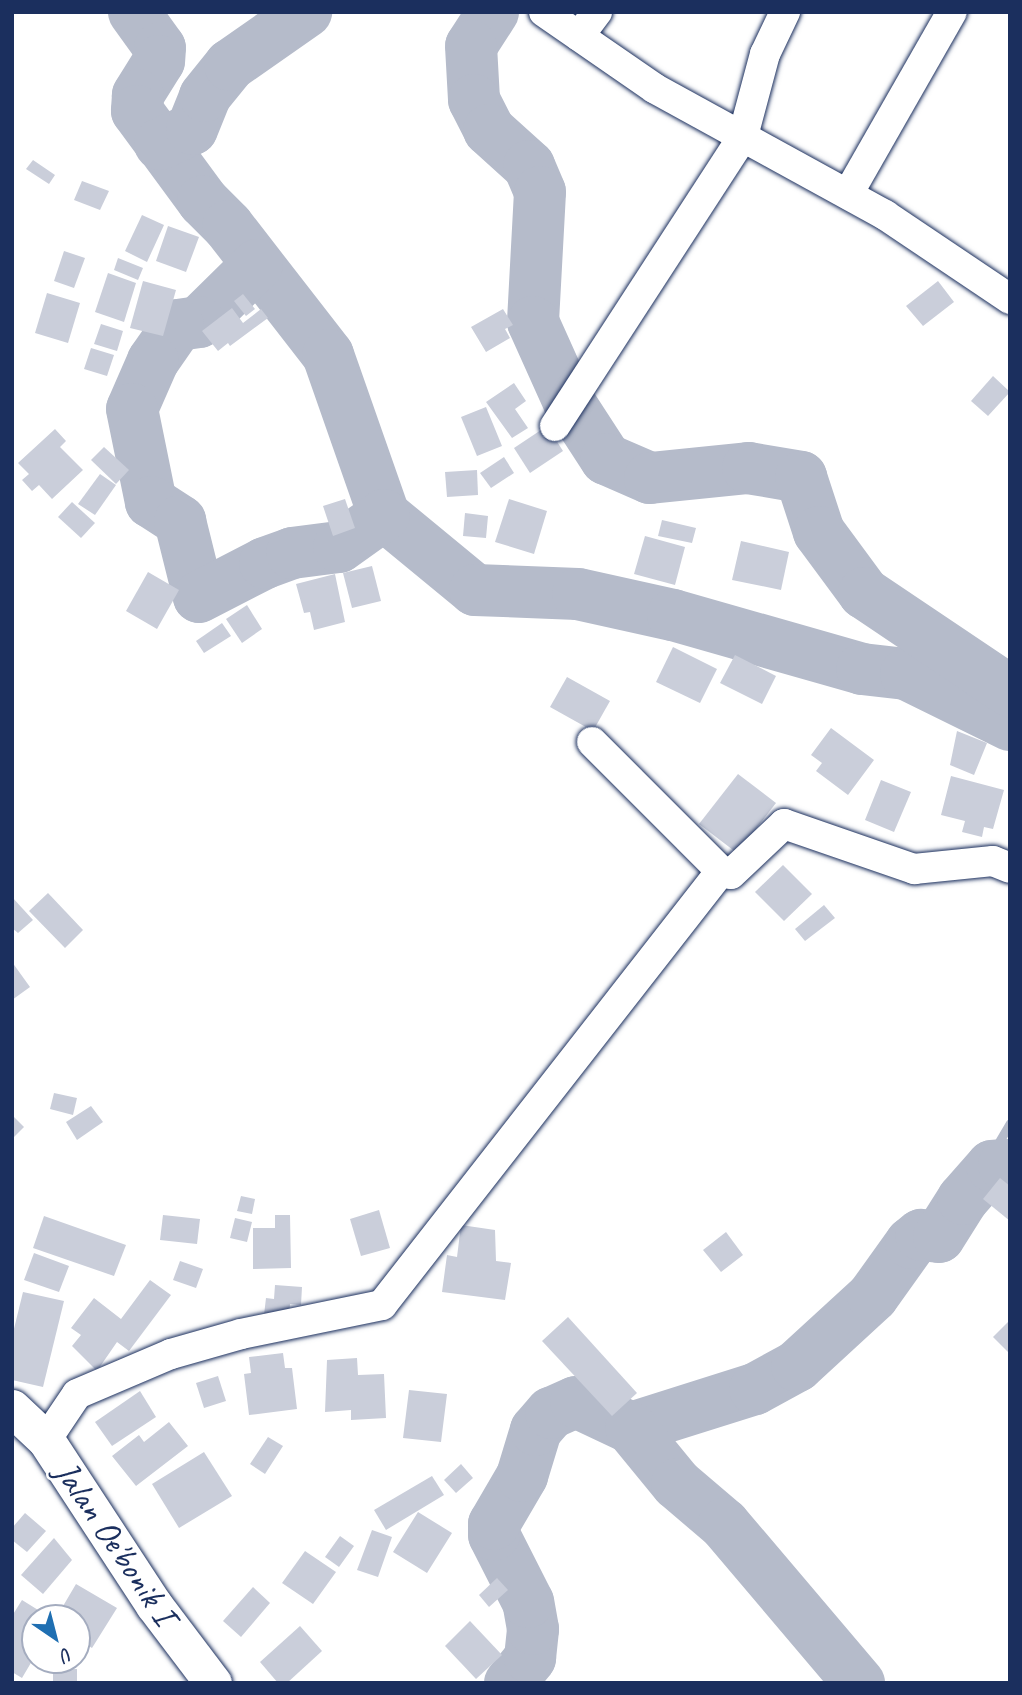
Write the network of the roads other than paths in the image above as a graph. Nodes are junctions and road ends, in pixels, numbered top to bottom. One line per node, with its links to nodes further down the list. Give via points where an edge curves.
1 (544, 12): 5 (street)
2 (597, 12): 5 (street)
3 (785, 12): 6 (street, via 765,54)
4 (952, 12): 7 (street)
5 (579, 36): 6 (street, via 654,88)
6 (743, 136): 7 (street); 9 (street)
7 (848, 194): 8 (street)
8 (1010, 299)
9 (555, 426)
10 (592, 742): 12 (street)
11 (1010, 868): 12 (street, via 993,861 915,869 785,824 731,874)
12 (721, 871): 14 (street, via 382,1305 171,1353 77,1394)
13 (12, 1408): 14 (street, Jalan Oe'bonik I)
14 (46, 1440): 15 (street, Jalan Oe'bonik I, via 154,1605)
15 (213, 1683)

